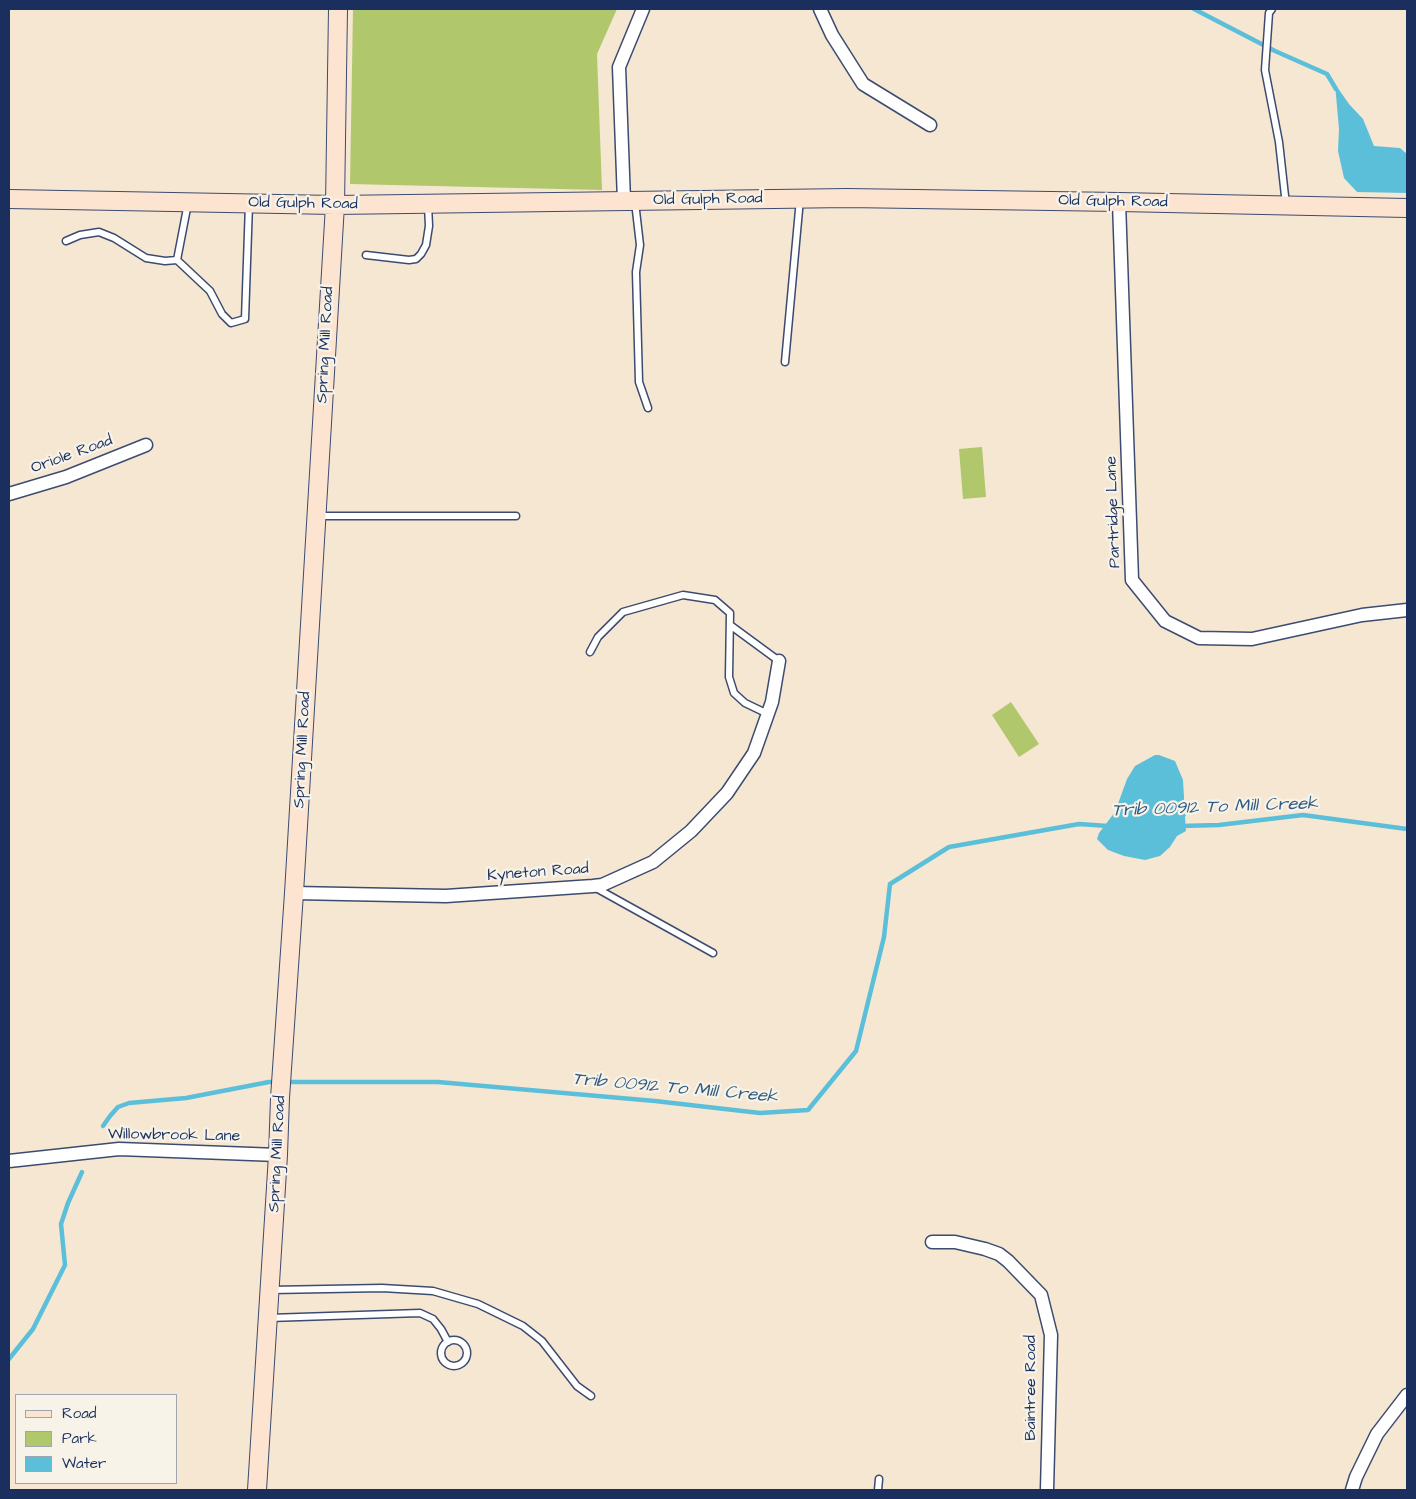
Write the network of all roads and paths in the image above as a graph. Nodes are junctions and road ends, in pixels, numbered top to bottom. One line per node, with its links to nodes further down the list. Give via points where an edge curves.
1 (338, 9): 13 (main road, Spring Mill Road)
2 (643, 9): 8 (street, via 619,67)
3 (820, 9): 5 (street, via 832,35 863,84)
4 (1272, 9): 14 (lane, via 1269,13 1265,70 1279,142)
5 (930, 125)
6 (9, 199): 9 (main road, Old Gulph Road)
7 (800, 199): 8 (main road, Old Gulph Road); 10 (main road, Old Gulph Road); 19 (lane)
8 (630, 201): 12 (main road, Old Gulph Road); 20 (lane, via 640,245 636,272 638,382)
9 (189, 202): 11 (main road, Old Gulph Road); 18 (lane)
10 (1119, 202): 14 (main road, Old Gulph Road); 25 (street, Partridge Lane, via 1132,580 1165,621 1199,638 1252,639 1362,615)
11 (249, 203): 13 (main road, Old Gulph Road); 18 (lane, via 245,319 231,324 210,291)
12 (428, 204): 13 (main road, Old Gulph Road); 17 (lane, via 426,245 416,259)
13 (335, 205): 23 (main road, Spring Mill Road)
14 (1286, 205): 15 (main road, Old Gulph Road)
15 (1407, 208)
16 (66, 241): 18 (lane, via 99,232 146,258)
17 (366, 255)
18 (177, 260)
19 (785, 362)
20 (648, 408)
21 (146, 445): 22 (street, Oriole Road, via 66,477)
22 (9, 494)
23 (316, 516): 24 (lane); 31 (main road, Spring Mill Road)
24 (516, 516)
25 (1407, 610)
26 (730, 625): 27 (lane, via 730,613 715,600 683,595 623,612 598,637); 28 (lane); 29 (lane, via 729,677 734,693)
27 (590, 652)
28 (779, 661): 29 (street, Kyneton Road)
29 (768, 714): 30 (street, Kyneton Road, via 754,753 727,793 691,831 653,862)
30 (593, 886): 31 (street, Kyneton Road, via 446,896); 32 (lane)
31 (294, 893): 33 (main road, Spring Mill Road)
32 (713, 953)
33 (278, 1155): 34 (street, Willowbrook Lane, via 119,1149); 36 (main road, Spring Mill Road)
34 (9, 1161)
35 (932, 1242): 44 (street, Baintree Road, via 955,1242 999,1254 1041,1295 1051,1335)
36 (270, 1290): 37 (main road, Spring Mill Road); 40 (lane, via 382,1288 433,1292 478,1304 523,1326 542,1341 577,1386)
37 (268, 1318): 38 (lane, via 420,1313 433,1319); 42 (main road, Spring Mill Road)
38 (448, 1342): 38 (lane, via 442,1348 442,1357 447,1364 460,1365 466,1359 466,1347 460,1341)
39 (1407, 1395): 45 (street, via 1377,1434)
40 (591, 1396)
41 (879, 1479): 43 (lane)
42 (256, 1490)
43 (878, 1490)
44 (1047, 1490)
45 (1352, 1490)

